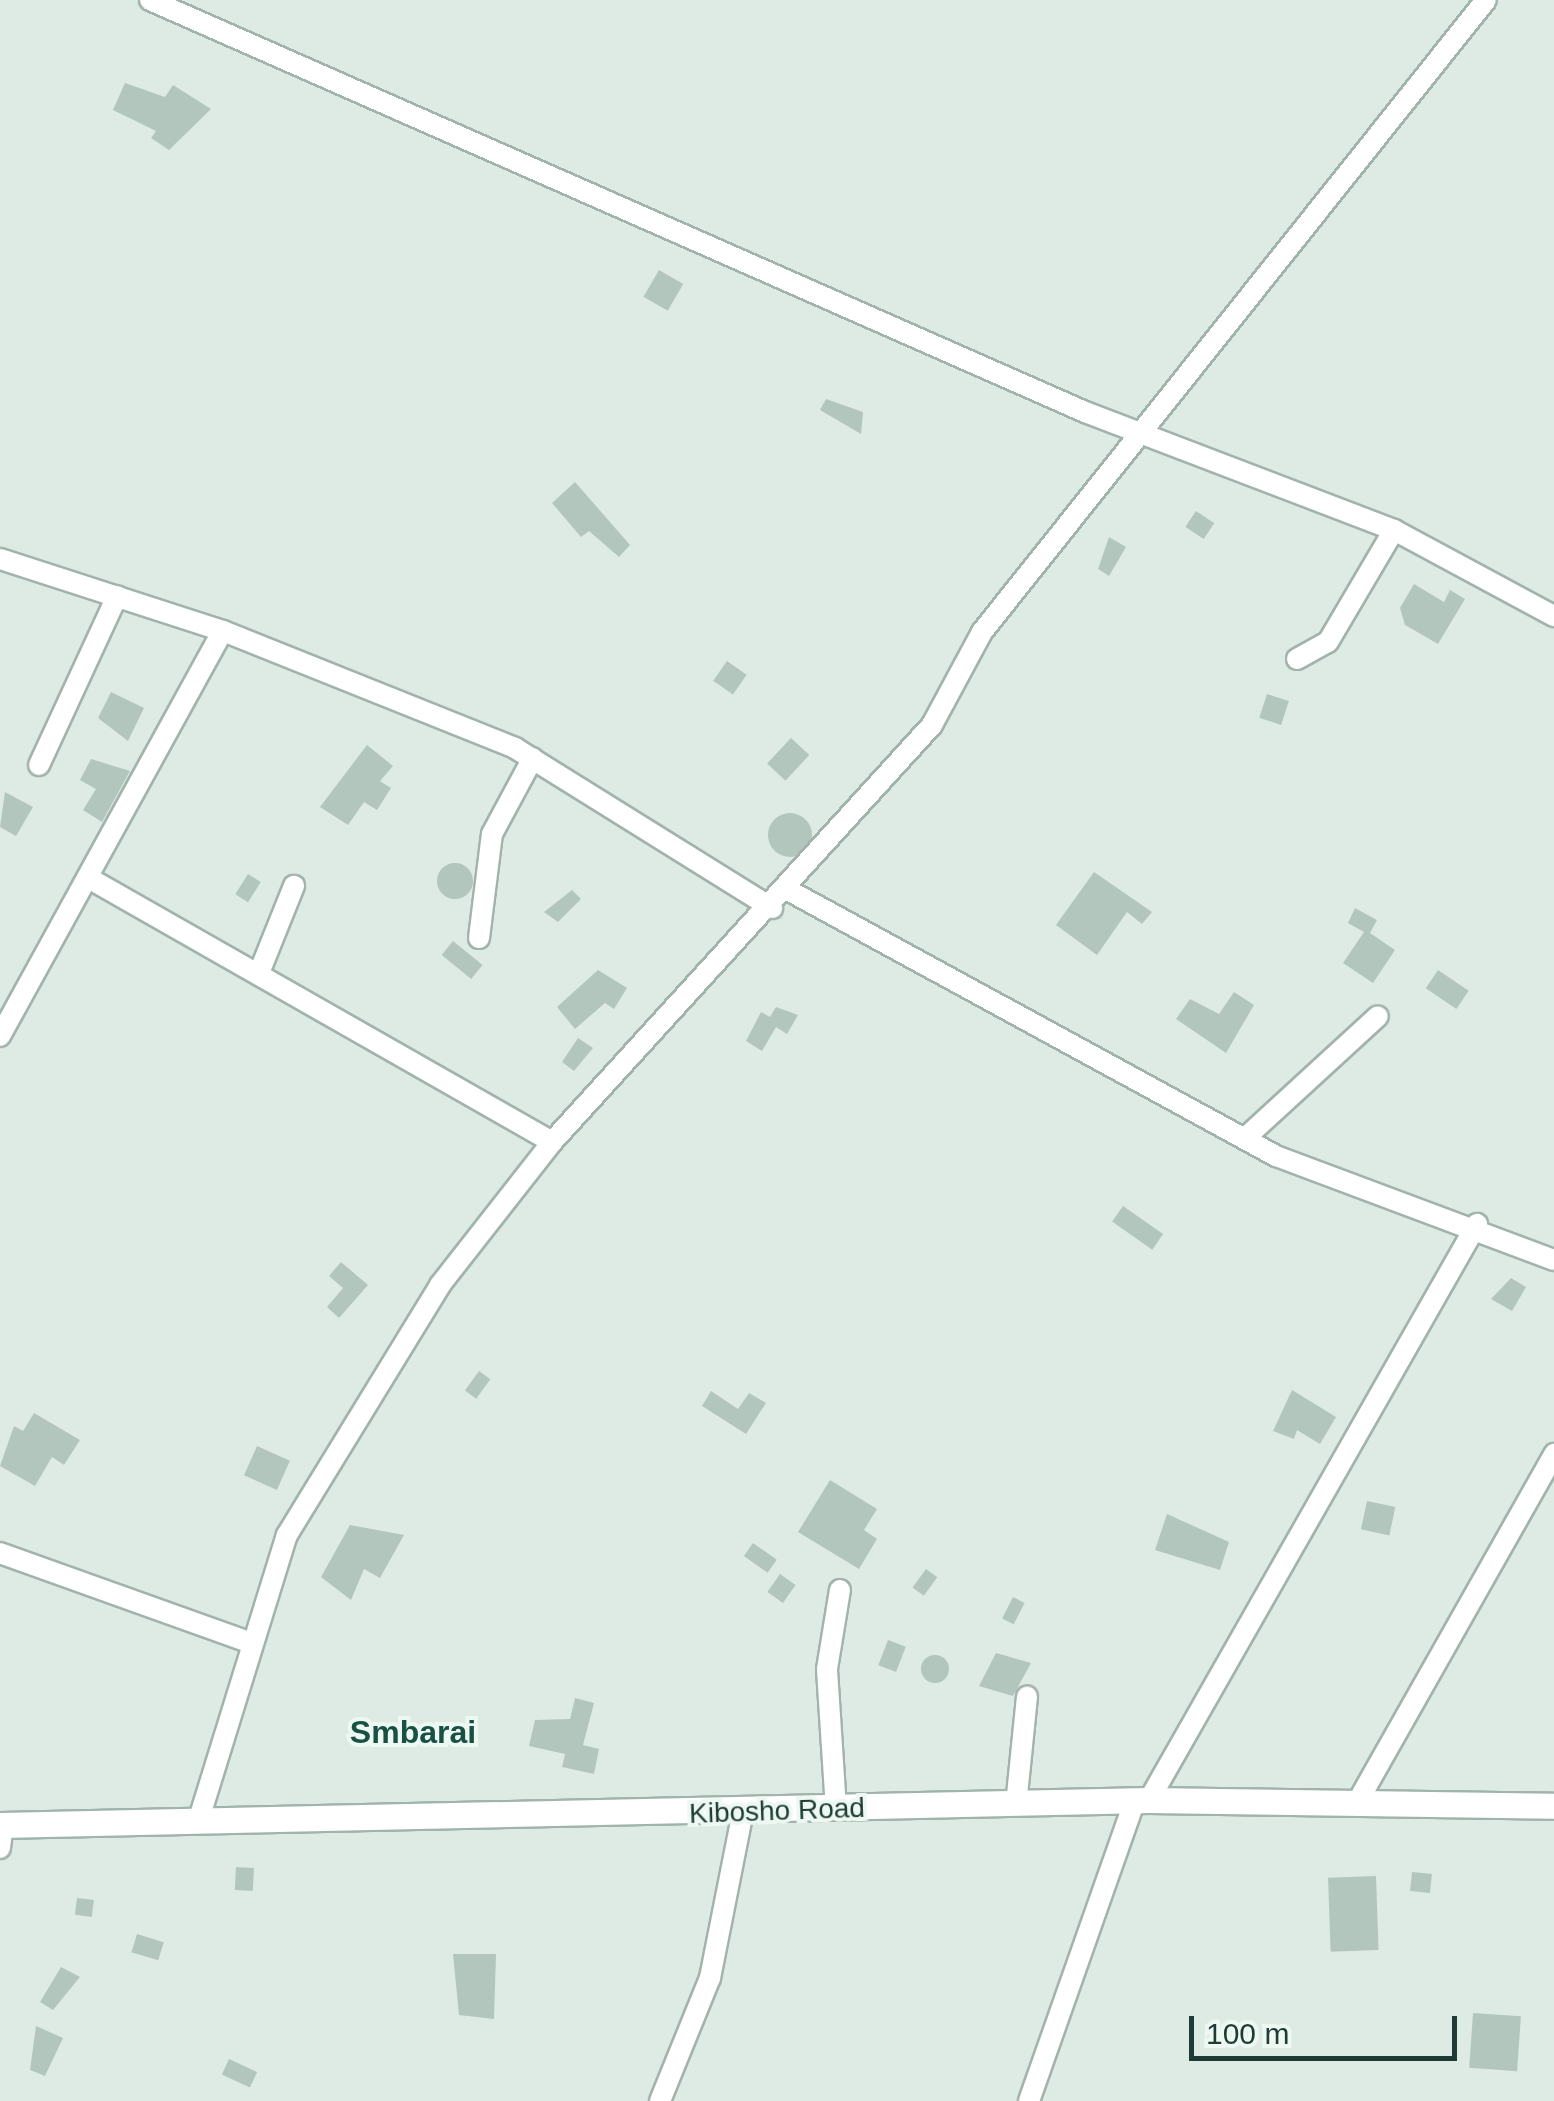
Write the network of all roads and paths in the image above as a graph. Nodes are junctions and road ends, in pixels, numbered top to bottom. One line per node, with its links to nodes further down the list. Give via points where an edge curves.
1 (150, 0): 3 (street)
2 (1486, 0): 3 (street)
3 (1139, 434): 4 (street); 14 (street, via 982,632 932,726)
4 (1394, 530): 7 (street); 9 (street, via 1328,642)
5 (0, 559): 6 (street)
6 (116, 596): 8 (street); 11 (street)
7 (1554, 616)
8 (223, 631): 10 (street); 12 (street)
9 (1297, 658)
10 (533, 758): 15 (street); 16 (street, via 492,834)
11 (39, 765)
12 (92, 880): 17 (street); 19 (street)
13 (294, 886): 17 (street)
14 (786, 889): 15 (street); 20 (street)
15 (772, 908): 21 (street)
16 (479, 938)
17 (259, 973): 21 (street)
18 (1378, 1016): 20 (street)
19 (0, 1036)
20 (1245, 1138): 22 (street, via 1363,1194)
21 (552, 1142): 27 (street, via 440,1284 344,1431 286,1535)
22 (1477, 1224): 23 (street); 29 (street)
23 (1554, 1260)
24 (1554, 1454): 30 (street)
25 (0, 1553): 27 (street)
26 (840, 1590): 33 (street, via 826,1669)
27 (248, 1642): 35 (street)
28 (1027, 1697): 31 (street)
29 (1142, 1800): 30 (street, Kibosho Road); 31 (street, Kibosho Road); 38 (street)
30 (1358, 1801): 32 (street, Kibosho Road)
31 (1016, 1805): 33 (street, Kibosho Road)
32 (1554, 1806)
33 (836, 1809): 34 (street, Kibosho Road)
34 (743, 1810): 35 (street, Kibosho Road); 37 (street, via 710,1978)
35 (198, 1822): 36 (street, Kibosho Road)
36 (1, 1832)
37 (660, 2101)
38 (1029, 2101)

